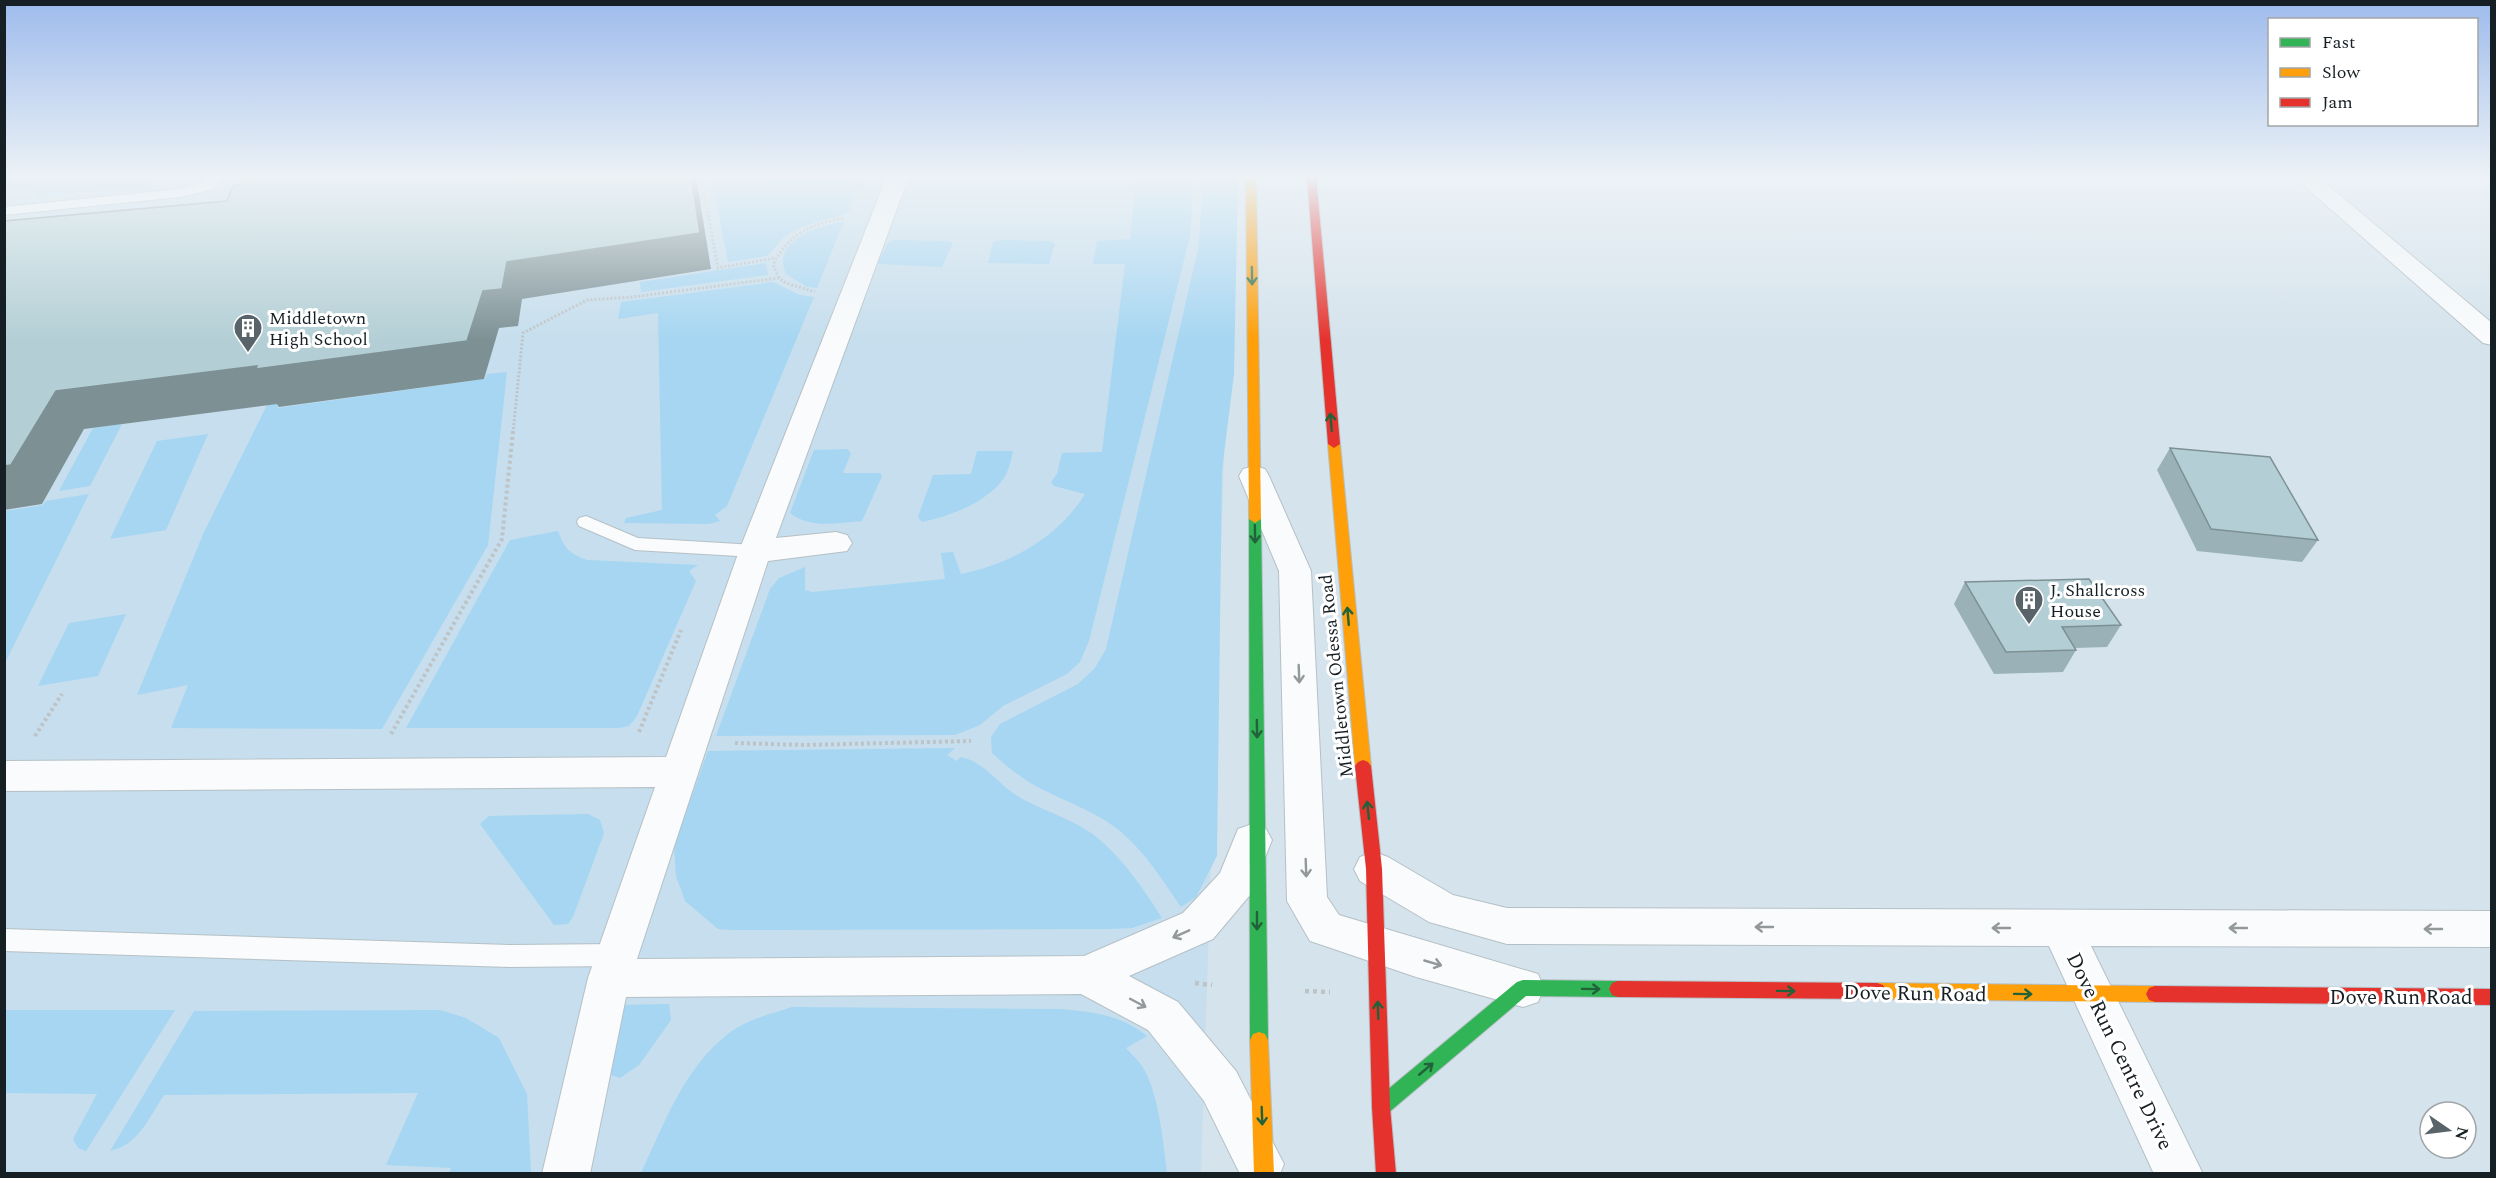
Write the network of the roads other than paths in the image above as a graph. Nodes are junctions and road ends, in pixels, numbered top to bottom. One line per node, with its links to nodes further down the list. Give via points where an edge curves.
1 (877, 231): 9 (street)
2 (1252, 231): 6 (main road, one-way to 6)
3 (1316, 231): 13 (main road, Middletown Odessa Road, one-way to 3)
4 (2368, 231): 5 (street)
5 (2492, 337)
6 (1254, 476): 12 (main road, one-way to 12); 17 (street, one-way to 17, via 1295,571 1307,901 1325,928)
7 (586, 522): 9 (lane, via 635,544)
8 (836, 543): 9 (street)
9 (755, 551): 10 (street)
10 (679, 772): 11 (street); 18 (street)
11 (4, 776)
12 (1258, 821): 19 (street, one-way to 19, via 1236,883 1198,926); 25 (main road, one-way to 25, via 1257,969)
13 (1374, 869): 14 (street, one-way to 13, via 1507,927 1443,910); 17 (main road, Middletown Odessa Road)
14 (2061, 928): 15 (street, one-way to 14); 21 (street, Dove Run Centre Drive)
15 (2492, 929)
16 (4, 940): 18 (lane, via 510,956)
17 (1377, 945): 20 (street, one-way to 20); 23 (main road, Middletown Odessa Road, one-way to 17)
18 (613, 966): 19 (street); 24 (street)
19 (1086, 975): 25 (street, one-way to 25, via 1163,1016 1220,1086)
20 (1523, 988): 21 (main road, Dove Run Road, one-way to 21); 23 (main road, one-way to 20)
21 (2092, 995): 22 (main road, Dove Run Road); 27 (street, Dove Run Centre Drive)
22 (2492, 998)
23 (1381, 1107): 26 (main road, Middletown Odessa Road)
24 (566, 1173)
25 (1264, 1173)
26 (1386, 1173)
27 (2179, 1173)

